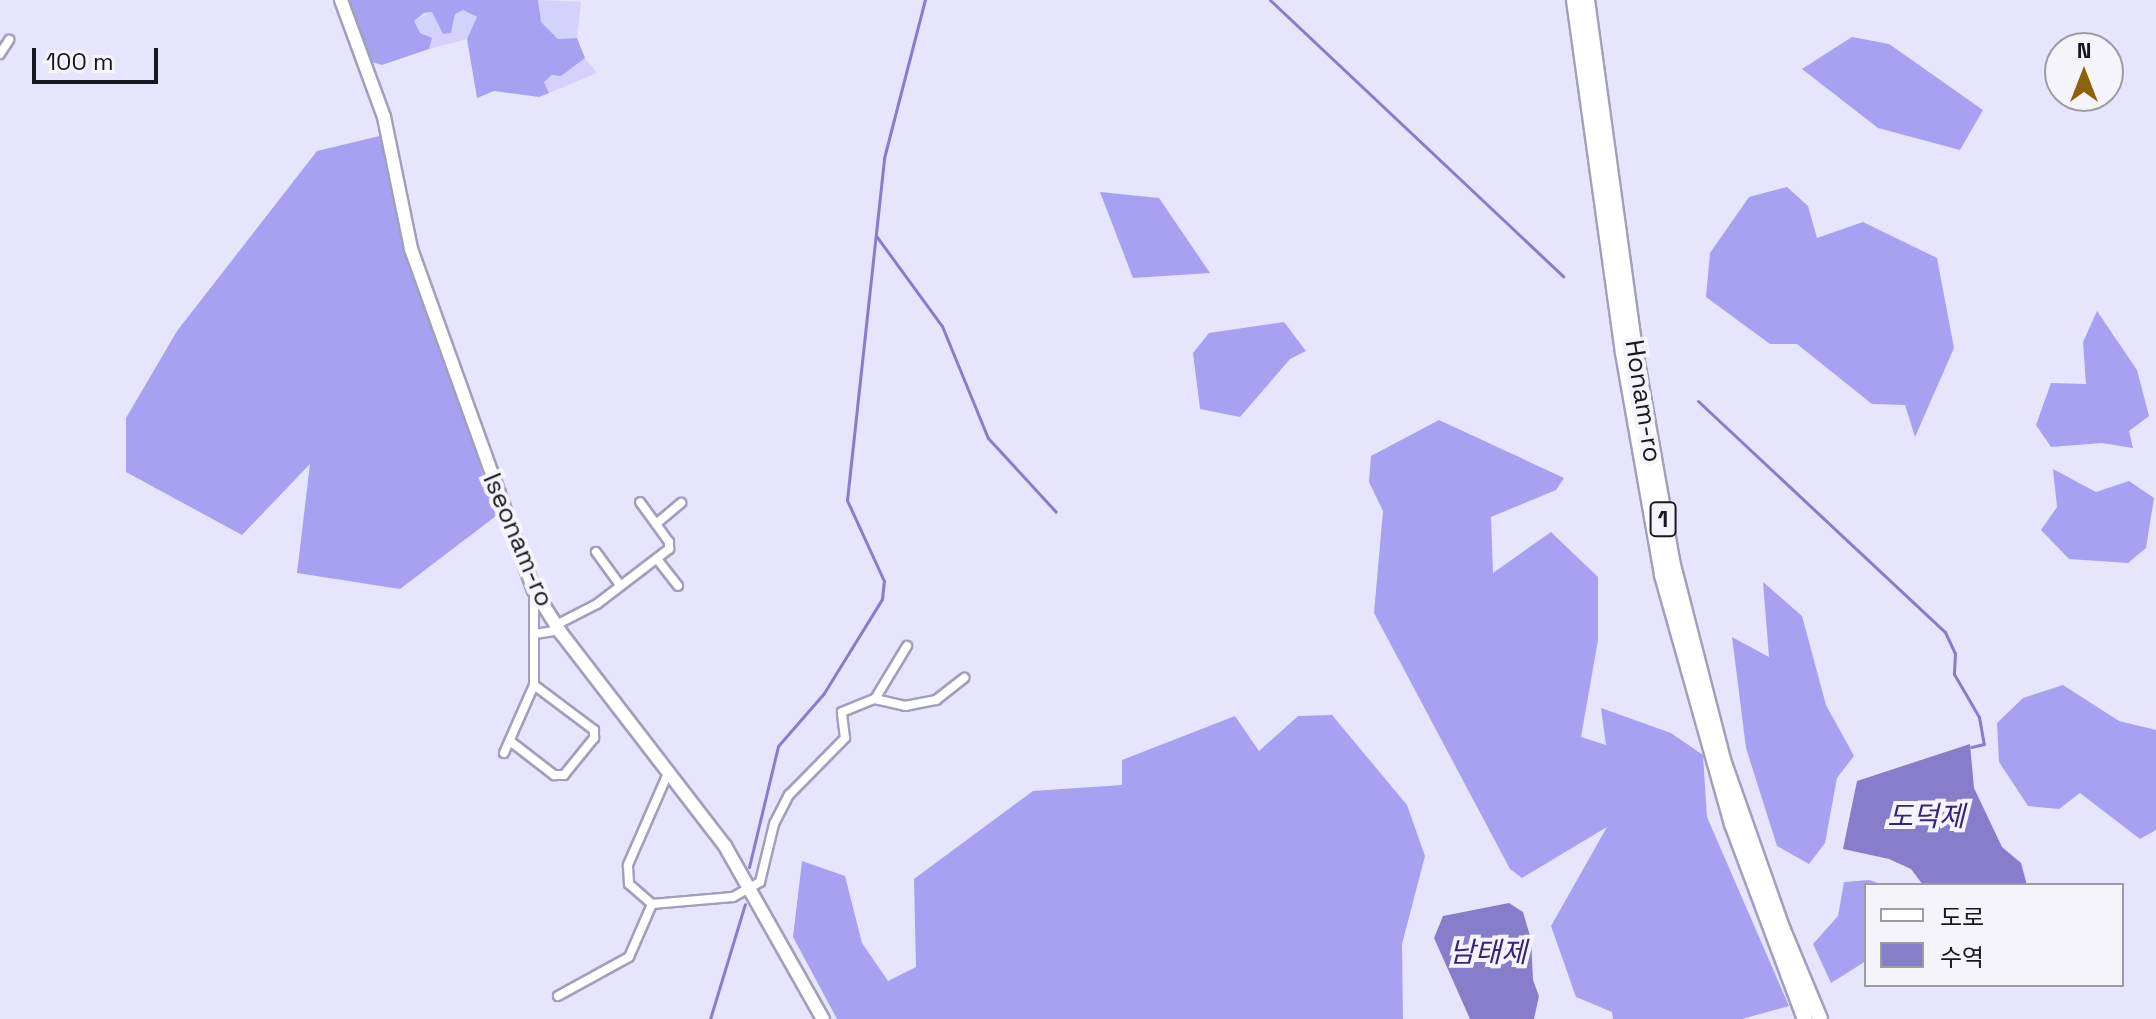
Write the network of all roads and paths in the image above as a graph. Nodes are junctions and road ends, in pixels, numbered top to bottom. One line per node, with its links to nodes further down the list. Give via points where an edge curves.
1 (341, 0): 13 (main road, Iseonam-ro, via 384,117 411,249)
2 (1574, 0): 27 (highway, Honam-ro / 1, via 1621,338 1662,575 1732,824)
3 (1587, 0): 28 (highway, Honam-ro / 1, via 1636,356 1672,561 1723,760)
4 (9, 40): 5 (street)
5 (0, 54)
6 (640, 502): 8 (street)
7 (681, 503): 8 (street)
8 (656, 524): 10 (street, via 669,542 669,549)
9 (596, 552): 11 (street)
10 (657, 559): 11 (street); 12 (street)
11 (620, 585): 14 (street)
12 (678, 586)
13 (534, 590): 14 (main road, Iseonam-ro); 15 (street)
14 (557, 628): 15 (street); 22 (main road, Iseonam-ro)
15 (535, 634): 18 (street)
16 (907, 646): 19 (street)
17 (964, 678): 19 (street, via 936,700 905,706)
18 (534, 685): 20 (street); 20 (street, via 594,730 594,738 564,775 554,775)
19 (875, 699): 23 (street, via 842,712 845,738 789,795 774,824 760,882)
20 (510, 741): 21 (street)
21 (504, 753)
22 (669, 771): 23 (main road, Iseonam-ro); 24 (street, via 628,865 629,884)
23 (750, 886): 24 (street, via 733,897); 26 (main road, Iseonam-ro)
24 (652, 904): 25 (street, via 629,957)
25 (558, 996)
26 (823, 1019)
27 (1805, 1019)
28 (1820, 1019)

